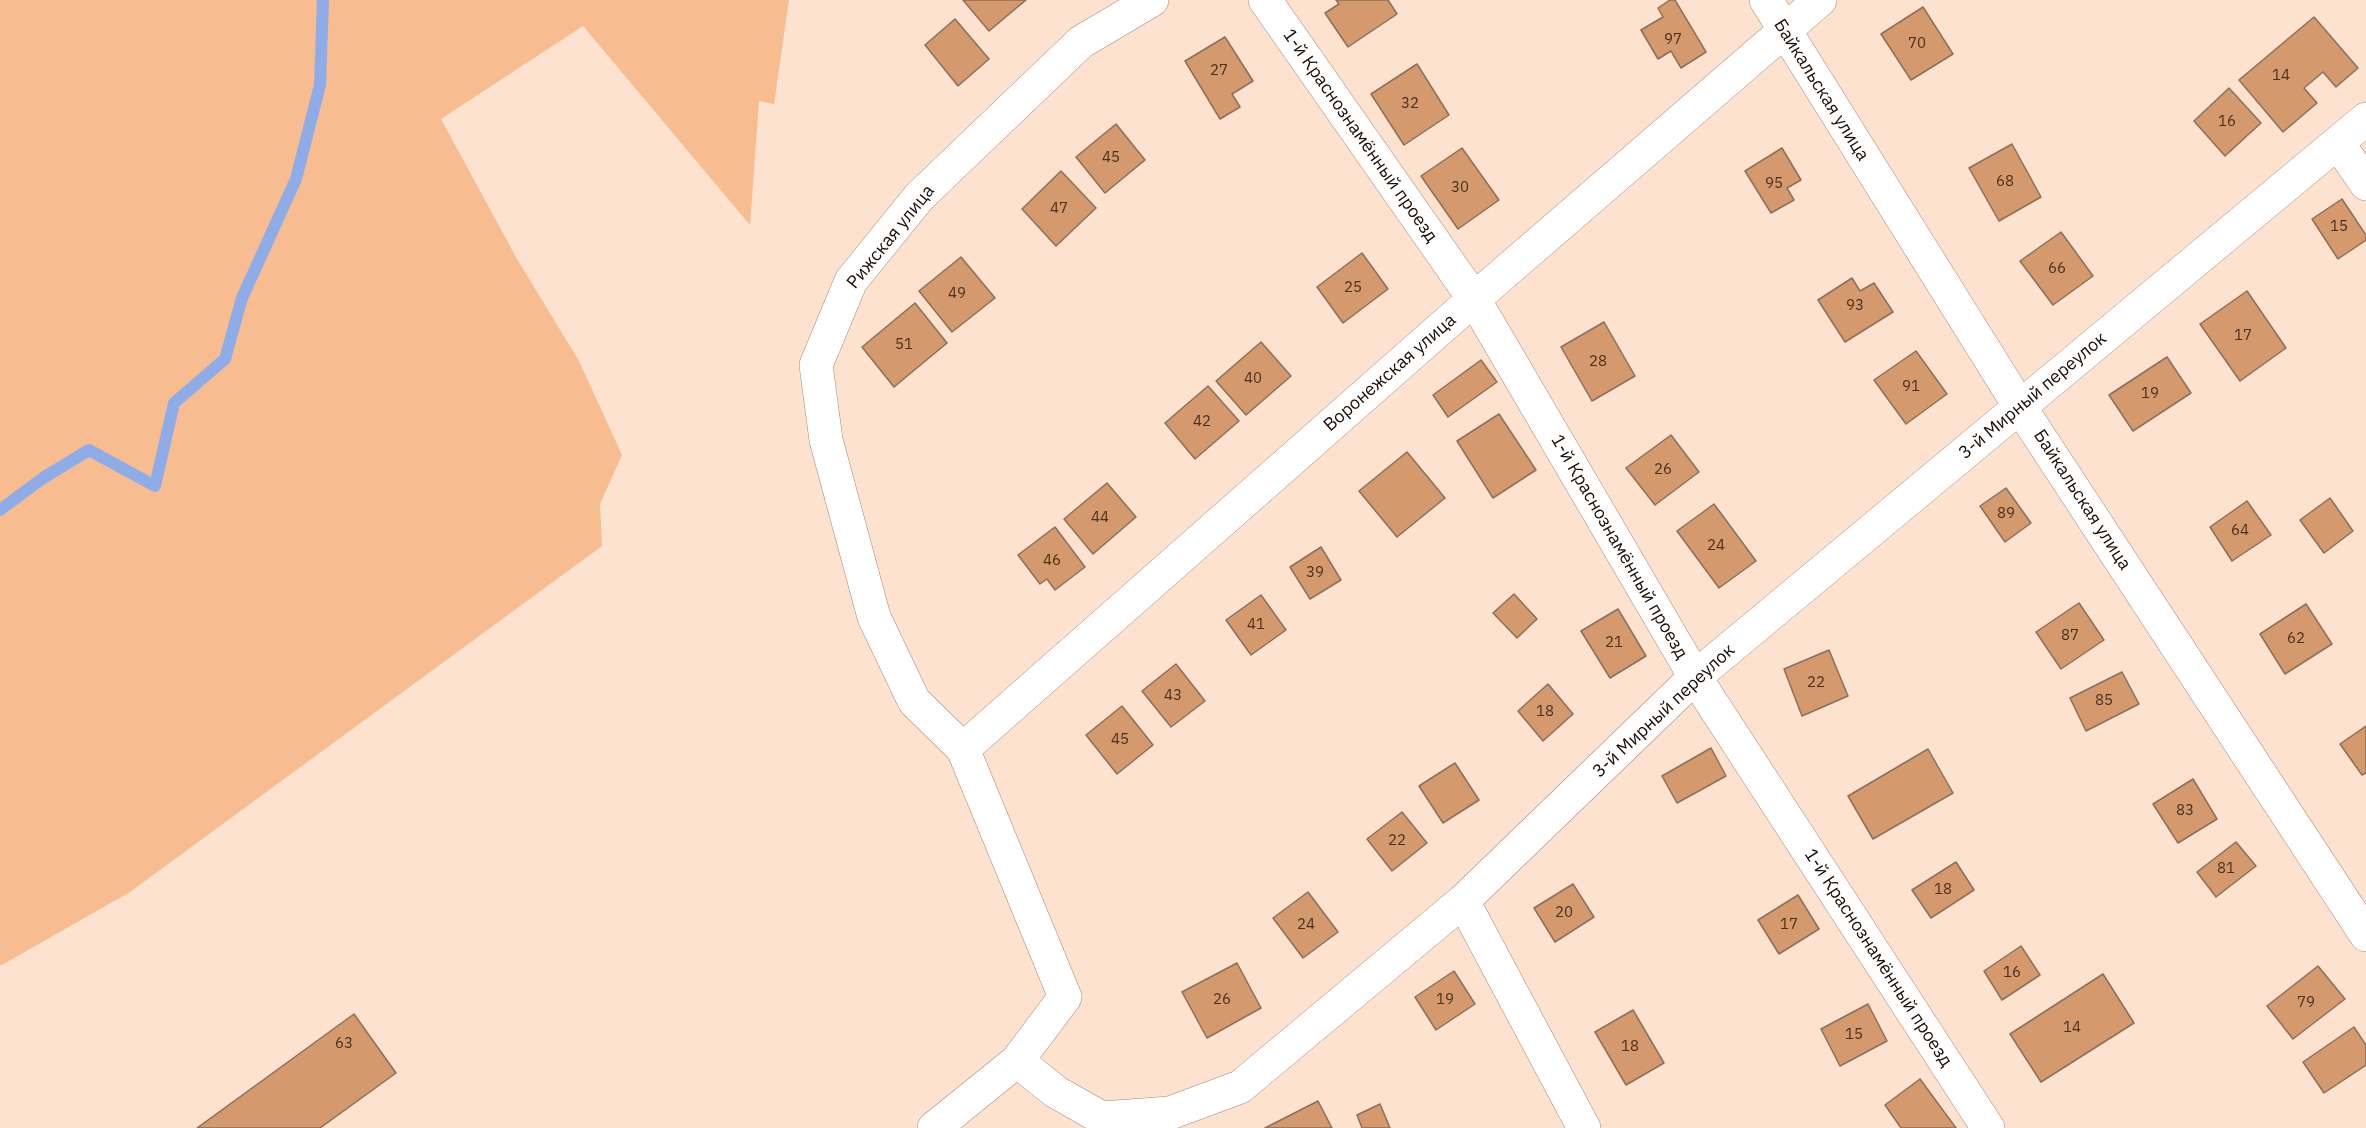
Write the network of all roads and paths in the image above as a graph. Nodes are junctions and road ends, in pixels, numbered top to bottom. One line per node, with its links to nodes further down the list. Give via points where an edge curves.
1 (1152, 0): 12 (street, Рижская улица, via 1081,42 919,198 851,281 816,365 826,440 874,617 914,701)
2 (1265, 0): 9 (street, 1-й Краснознамённый проезд)
3 (1766, 0): 5 (street, Байкальская улица)
4 (1820, 0): 5 (street, Воронежская улица)
5 (1784, 31): 9 (street, Воронежская улица); 10 (street, Байкальская улица)
6 (2366, 118): 7 (street, 3-й Мирный переулок)
7 (2338, 143): 8 (street); 10 (street, 3-й Мирный переулок)
8 (2366, 184)
9 (1474, 299): 11 (street, 1-й Краснознамённый проезд); 12 (street, Воронежская улица)
10 (2020, 407): 11 (street, 3-й Мирный переулок); 14 (street, Байкальская улица)
11 (1695, 677): 13 (street, 3-й Мирный переулок); 18 (street, 1-й Краснознамённый проезд)
12 (963, 749): 15 (street, via 1065,997)
13 (1463, 901): 15 (street, 3-й Мирный переулок, via 1240,1087 1170,1113 1102,1118 1056,1092); 17 (street)
14 (2366, 935)
15 (1017, 1061): 16 (street)
16 (934, 1128)
17 (1584, 1128)
18 (1988, 1128)

